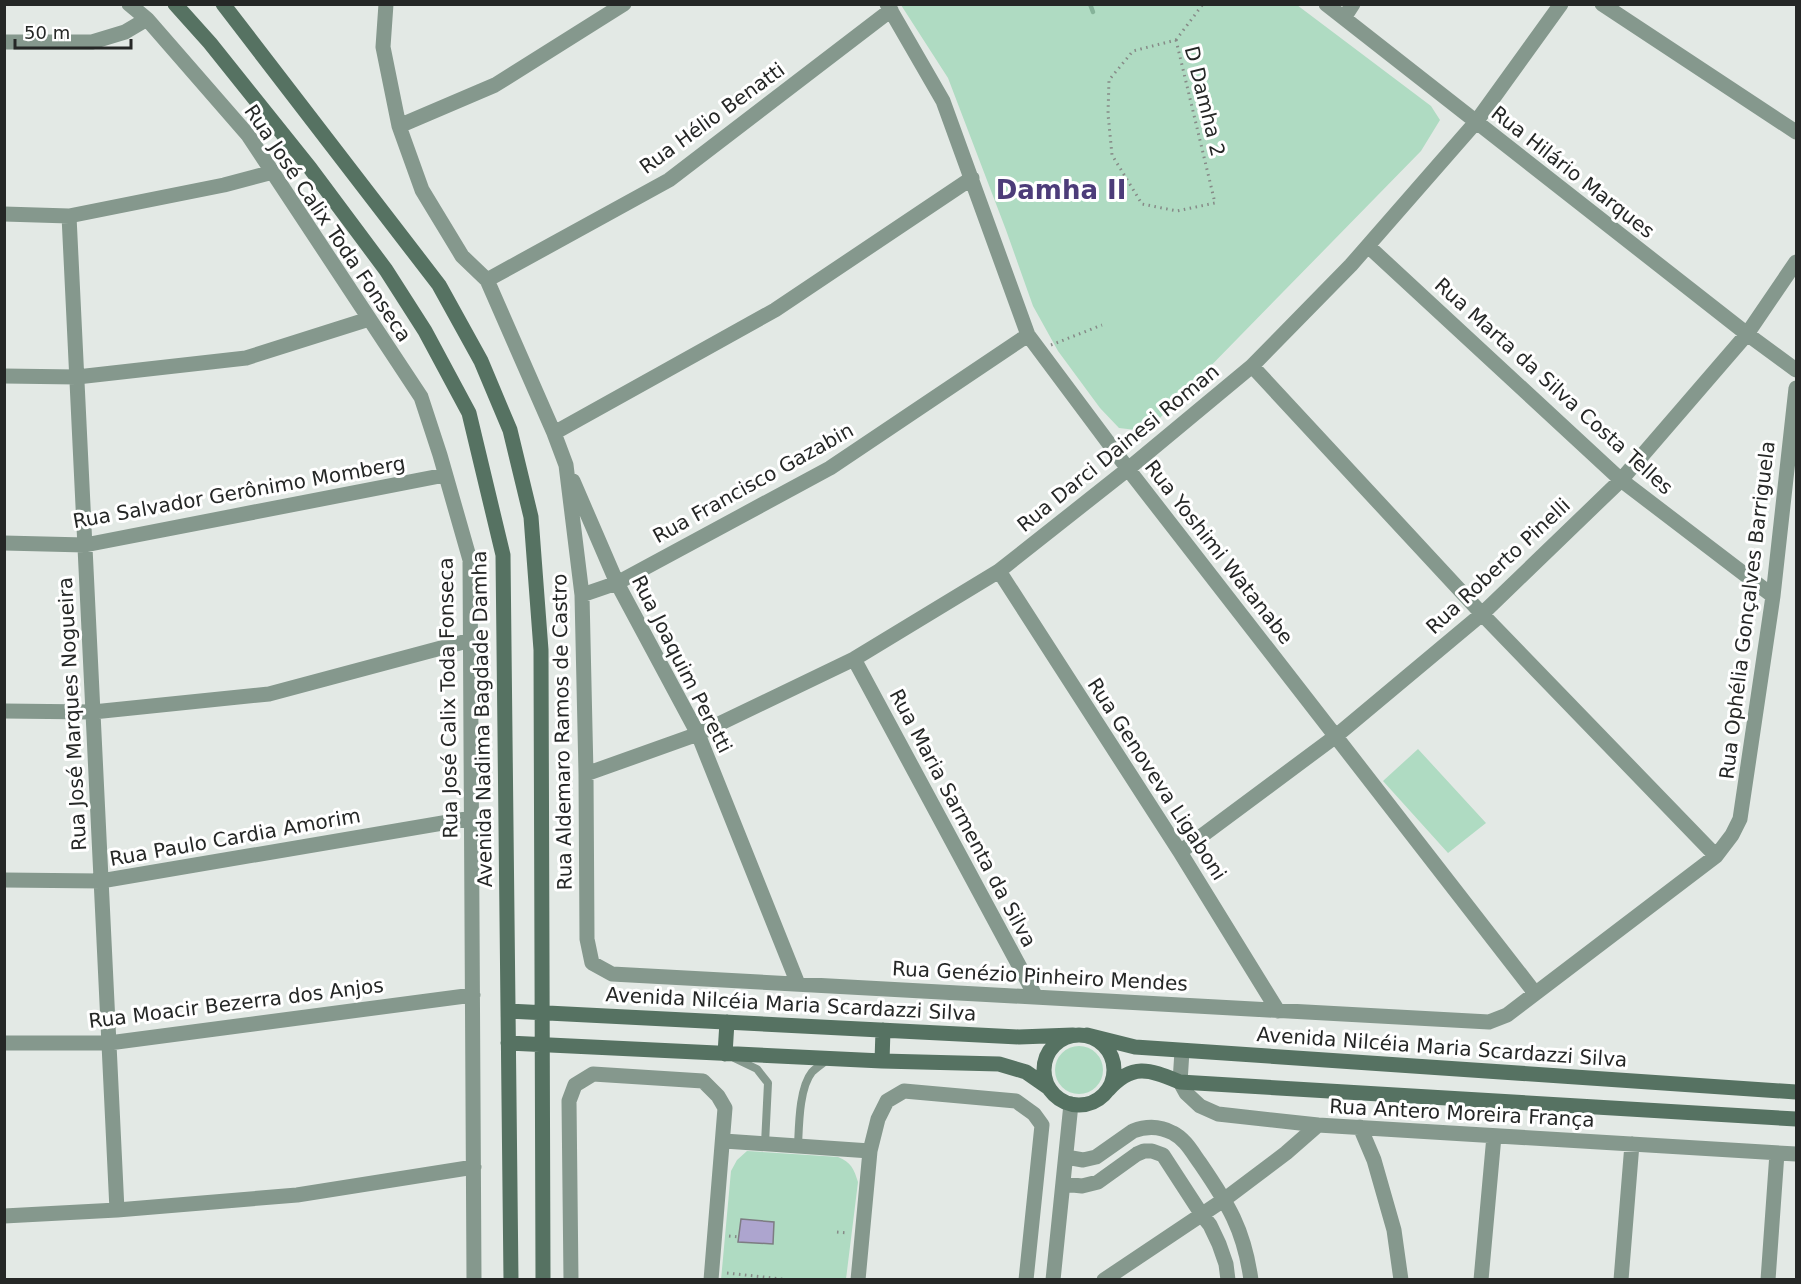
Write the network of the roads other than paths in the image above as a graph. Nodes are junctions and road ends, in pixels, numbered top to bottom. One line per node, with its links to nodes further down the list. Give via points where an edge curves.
1 (129, 4): 12 (street, Rua José Calix Toda Fonseca)
2 (175, 4): 61 (street, Avenida Nadima Bagdade Damha, via 310,168 386,270 469,412 503,555)
3 (223, 4): 63 (street, via 439,285 481,361 510,430 531,517 541,650)
4 (386, 4): 15 (street, Rua Aldemaro Ramos de Castro, via 383,47)
5 (624, 4): 15 (street, via 495,85)
6 (1326, 4): 11 (street, Rua Hilário Marques)
7 (1353, 4): 11 (street)
8 (1561, 4): 14 (street, Rua Darci Dainesi Roman)
9 (1602, 4): 16 (street)
10 (889, 7): 18 (street, Rua Yoshimi Watanabe, via 943,101); 23 (street, Rua Hélio Benatti, via 669,180)
11 (1344, 18): 14 (street, Rua Hilário Marques)
12 (147, 20): 13 (street, via 92,42); 17 (street, Rua José Calix Toda Fonseca, via 248,135)
13 (4, 42)
14 (1476, 122): 21 (street, Rua Darci Dainesi Roman); 26 (street, Rua Hilário Marques)
15 (399, 126): 23 (street, Rua Aldemaro Ramos de Castro, via 422,190 462,256)
16 (1797, 132)
17 (273, 172): 20 (street); 24 (street, Rua José Calix Toda Fonseca)
18 (972, 178): 25 (street, Rua Yoshimi Watanabe); 32 (street, via 775,310)
19 (4, 214): 20 (street)
20 (69, 216): 30 (street, Rua José Marques Nogueira)
21 (1368, 246): 27 (street, Rua Darci Dainesi Roman); 36 (street, Rua Marta da Silva Costa Telles)
22 (1797, 262): 26 (street, Rua Roberto Pinelli)
23 (487, 280): 32 (street, Rua Aldemaro Ramos de Castro)
24 (369, 319): 30 (street, via 246,358); 35 (street, Rua José Calix Toda Fonseca, via 421,397)
25 (1028, 334): 34 (street, Rua Yoshimi Watanabe); 40 (street, Rua Francisco Gazabin, via 830,468)
26 (1747, 334): 28 (street, Rua Hilário Marques); 36 (street, Rua Roberto Pinelli)
27 (1252, 366): 34 (street, Rua Darci Dainesi Roman); 43 (street)
28 (1797, 370)
29 (4, 376): 30 (street)
30 (77, 377): 38 (street, Rua José Marques Nogueira)
31 (1797, 388): 42 (street, Rua Ophélia Gonçalves Barriguela)
32 (554, 433): 33 (street, Rua Aldemaro Ramos de Castro)
33 (566, 465): 40 (street, Rua Joaquim Peretti); 41 (street, Rua Aldemaro Ramos de Castro)
34 (1128, 469): 39 (street, Rua Darci Dainesi Roman); 49 (street, Rua Yoshimi Watanabe)
35 (446, 475): 38 (street, Rua Salvador Gerônimo Momberg); 44 (street, Rua José Calix Toda Fonseca, via 470,560)
36 (1621, 480): 42 (street, Rua Marta da Silva Costa Telles); 43 (street, Rua Roberto Pinelli)
37 (4, 543): 38 (street, Rua Salvador Gerônimo Momberg)
38 (84, 544): 47 (street, Rua José Marques Nogueira)
39 (999, 571): 45 (street, Rua Darci Dainesi Roman); 52 (street, Rua Genoveva Ligaboni)
40 (617, 584): 41 (street, Rua Francisco Gazabin); 48 (street, Rua Joaquim Peretti)
41 (582, 595): 50 (street, Rua Aldemaro Ramos de Castro)
42 (1773, 596): 53 (street, Rua Ophélia Gonçalves Barriguela, via 1740,819)
43 (1482, 614): 49 (street, Rua Roberto Pinelli); 53 (street)
44 (471, 640): 47 (street, via 269,694); 51 (street, Rua José Calix Toda Fonseca)
45 (854, 659): 48 (street, Rua Darci Dainesi Roman); 60 (street, Rua Maria Sarmenta da Silva)
46 (4, 711): 47 (street)
47 (93, 712): 55 (street, Rua José Marques Nogueira)
48 (698, 734): 50 (street, Rua Darci Dainesi Roman); 57 (street, Rua Joaquim Peretti)
49 (1336, 736): 52 (street, Rua Roberto Pinelli); 58 (street, Rua Yoshimi Watanabe)
50 (586, 774): 56 (street, Rua Aldemaro Ramos de Castro, via 587,939)
51 (472, 818): 55 (street, Rua Paulo Cardia Amorim); 59 (street, Rua José Calix Toda Fonseca)
52 (1180, 852): 62 (street, Rua Genoveva Ligaboni)
53 (1716, 856): 58 (street, Rua Ophélia Gonçalves Barriguela)
54 (4, 880): 55 (street, Rua Paulo Cardia Amorim)
55 (101, 881): 69 (street, Rua José Marques Nogueira)
56 (592, 963): 57 (street, Rua Genézio Pinheiro Mendes, via 612,974)
57 (798, 984): 60 (street, Rua Genézio Pinheiro Mendes)
58 (1535, 993): 65 (street, Rua Ophélia Gonçalves Barriguela, via 1507,1015)
59 (473, 995): 69 (street, Rua Moacir Bezerra dos Anjos); 95 (street, Rua José Calix Toda Fonseca)
60 (1036, 997): 62 (street, Rua Genézio Pinheiro Mendes)
61 (508, 1011): 63 (street, Avenida Nilcéia Maria Scardazzi Silva); 70 (street, Avenida Nadima Bagdade Damha)
62 (1278, 1011): 65 (street, Rua Genézio Pinheiro Mendes)
63 (543, 1013): 64 (street, Avenida Nilcéia Maria Scardazzi Silva); 71 (street)
64 (727, 1022): 66 (street, Avenida Nilcéia Maria Scardazzi Silva); 73 (street)
65 (1489, 1022)
66 (883, 1030): 67 (street, Avenida Nilcéia Maria Scardazzi Silva); 75 (street)
67 (1080, 1035): 72 (street, Avenida Nilcéia Maria Scardazzi Silva, via 1136,1047); 77 (street, via 1062,1039 1047,1056 1044,1078); 78 (street, via 1097,1040 1112,1057 1113,1080)
68 (4, 1042): 69 (street, Rua Moacir Bezerra dos Anjos)
69 (109, 1043): 98 (street, Rua José Marques Nogueira)
70 (508, 1043): 71 (street); 103 (street, Avenida Nadima Bagdade Damha)
71 (543, 1045): 73 (street); 104 (street)
72 (1182, 1051): 76 (street); 79 (street, Avenida Nilcéia Maria Scardazzi Silva)
73 (725, 1054): 74 (street); 87 (lane, via 757,1069 768,1083)
74 (828, 1059): 75 (street); 89 (lane, via 811,1074 805,1088)
75 (882, 1061): 77 (street, via 999,1064 1026,1072)
76 (1180, 1082): 78 (street, via 1142,1070 1127,1075); 81 (street); 82 (street, via 1194,1101 1218,1114)
77 (1049, 1088): 80 (street)
78 (1108, 1090): 80 (street, via 1092,1103)
79 (1797, 1092)
80 (1071, 1104): 94 (street)
81 (1797, 1119)
82 (1318, 1125): 84 (street, Rua Antero Moreira França); 97 (street, Rua Antero Moreira França)
83 (1161, 1128): 91 (street); 94 (street, via 1133,1131 1092,1159); 97 (street, via 1185,1142)
84 (1360, 1128): 85 (street, Rua Antero Moreira França); 112 (street, via 1374,1160 1394,1230)
85 (1494, 1136): 88 (street, Rua Antero Moreira França); 113 (street)
86 (724, 1141): 87 (street); 101 (street); 105 (street, via 725,1108 703,1081 594,1074 575,1085 569,1101)
87 (765, 1144): 89 (street)
88 (1632, 1144): 92 (street, Rua Antero Moreira França); 114 (street)
89 (798, 1146): 90 (street)
90 (870, 1151): 106 (street); 107 (street, via 887,1101 904,1091 1016,1101 1034,1114 1042,1125)
91 (1156, 1152): 96 (street, via 1137,1154 1093,1184); 99 (street, via 1164,1155)
92 (1777, 1153): 93 (street, Rua Antero Moreira França); 115 (street)
93 (1797, 1154)
94 (1066, 1157): 96 (street)
95 (474, 1167): 98 (street, via 297,1195); 102 (street, Rua José Calix Toda Fonseca)
96 (1063, 1184): 108 (street)
97 (1225, 1199): 99 (street, Rua Antero Moreira França); 111 (street, via 1241,1232)
98 (117, 1210): 100 (street)
99 (1202, 1215): 109 (street, Rua Antero Moreira França); 110 (street, via 1219,1244)
100 (4, 1216)
101 (712, 1275)
102 (474, 1280)
103 (511, 1280)
104 (543, 1280)
105 (571, 1280)
106 (858, 1280)
107 (1026, 1280)
108 (1053, 1280)
109 (1104, 1280)
110 (1228, 1280)
111 (1251, 1280)
112 (1401, 1280)
113 (1480, 1280)
114 (1621, 1280)
115 (1768, 1280)

